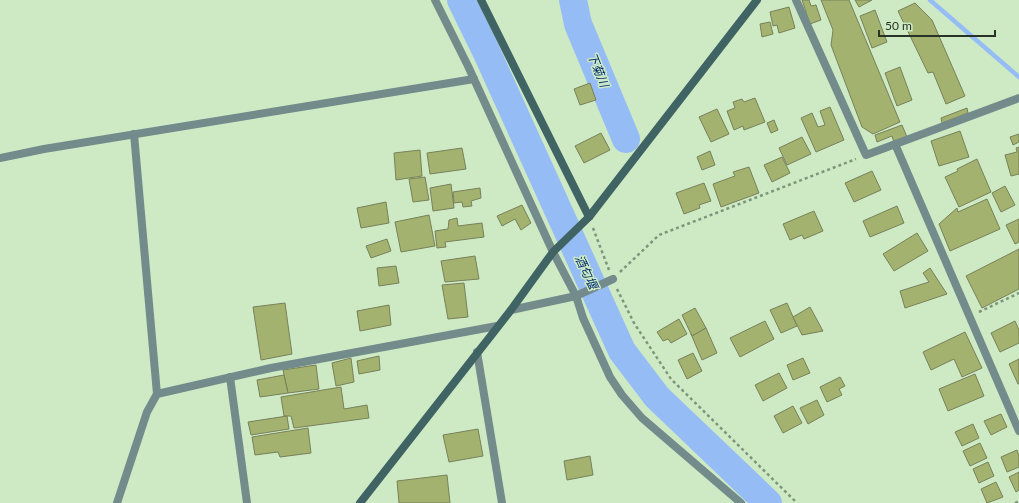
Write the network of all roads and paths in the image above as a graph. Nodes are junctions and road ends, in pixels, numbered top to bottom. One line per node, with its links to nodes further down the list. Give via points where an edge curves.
1 (435, 0): 5 (street)
2 (481, 0): 11 (street)
3 (757, 0): 11 (street)
4 (796, 0): 9 (street)
5 (474, 79): 7 (street); 12 (street)
6 (1019, 98): 8 (street)
7 (134, 134): 10 (street); 21 (street)
8 (896, 144): 9 (street); 17 (street)
9 (866, 155): 13 (path, via 659,235)
10 (0, 158)
11 (589, 217): 12 (street); 13 (path)
12 (554, 251): 15 (street); 16 (street)
13 (613, 279): 15 (street); 29 (path, via 634,323 671,379)
14 (1019, 293): 17 (path)
15 (576, 296): 16 (street); 28 (street, via 583,318 610,377 622,395 642,418)
16 (511, 310): 18 (street)
17 (969, 317): 22 (street)
18 (497, 326): 19 (street); 20 (street)
19 (477, 352): 26 (street); 27 (street)
20 (230, 377): 21 (street); 25 (street)
21 (157, 394): 24 (street, via 147,412)
22 (1019, 431)
23 (1019, 501): 30 (path)
24 (117, 503)
25 (248, 503)
26 (360, 503)
27 (502, 503)
28 (741, 503)
29 (797, 503)
30 (1016, 503)

